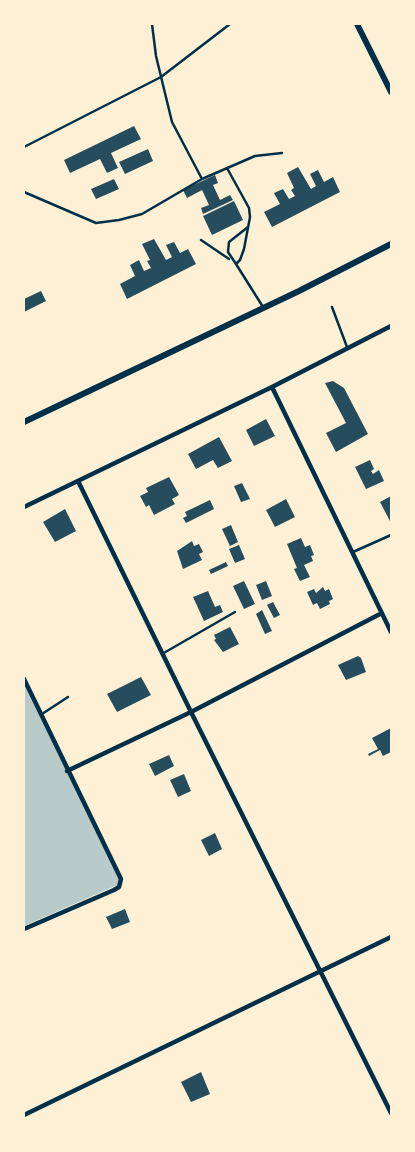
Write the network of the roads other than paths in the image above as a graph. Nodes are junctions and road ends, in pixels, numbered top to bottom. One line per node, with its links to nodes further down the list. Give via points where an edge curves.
1 (152, 24): 4 (lane)
2 (230, 24): 4 (lane)
3 (357, 24): 5 (main road)
4 (161, 77): 6 (lane); 9 (lane, via 172,122)
5 (391, 92)
6 (24, 147)
7 (282, 154): 8 (lane, via 255,156)
8 (227, 168): 9 (lane); 11 (lane, via 249,208)
9 (202, 179): 10 (lane, via 142,214 96,223)
10 (24, 192)
11 (248, 227): 14 (lane, via 229,242); 15 (lane, via 240,260)
12 (201, 240): 14 (lane)
13 (391, 244): 17 (main road)
14 (231, 260): 15 (lane)
15 (236, 264): 17 (lane)
16 (332, 307): 19 (lane)
17 (264, 308): 21 (main road)
18 (391, 326): 19 (street)
19 (347, 347): 20 (street)
20 (272, 387): 22 (street); 25 (street)
21 (24, 422)
22 (78, 481): 23 (street); 30 (street)
23 (24, 507)
24 (391, 535): 25 (lane)
25 (353, 552): 27 (street)
26 (235, 612): 30 (lane)
27 (382, 613): 28 (street); 33 (street)
28 (390, 624): 29 (street)
29 (391, 632)
30 (162, 654): 33 (street)
31 (24, 679): 34 (street)
32 (68, 697): 34 (lane)
33 (191, 712): 35 (street); 38 (street)
34 (40, 715): 35 (street)
35 (67, 770): 36 (street, via 120,874 121,884)
36 (24, 929)
37 (391, 937): 38 (street)
38 (319, 972): 39 (street); 40 (street)
39 (391, 1113)
40 (24, 1115)

